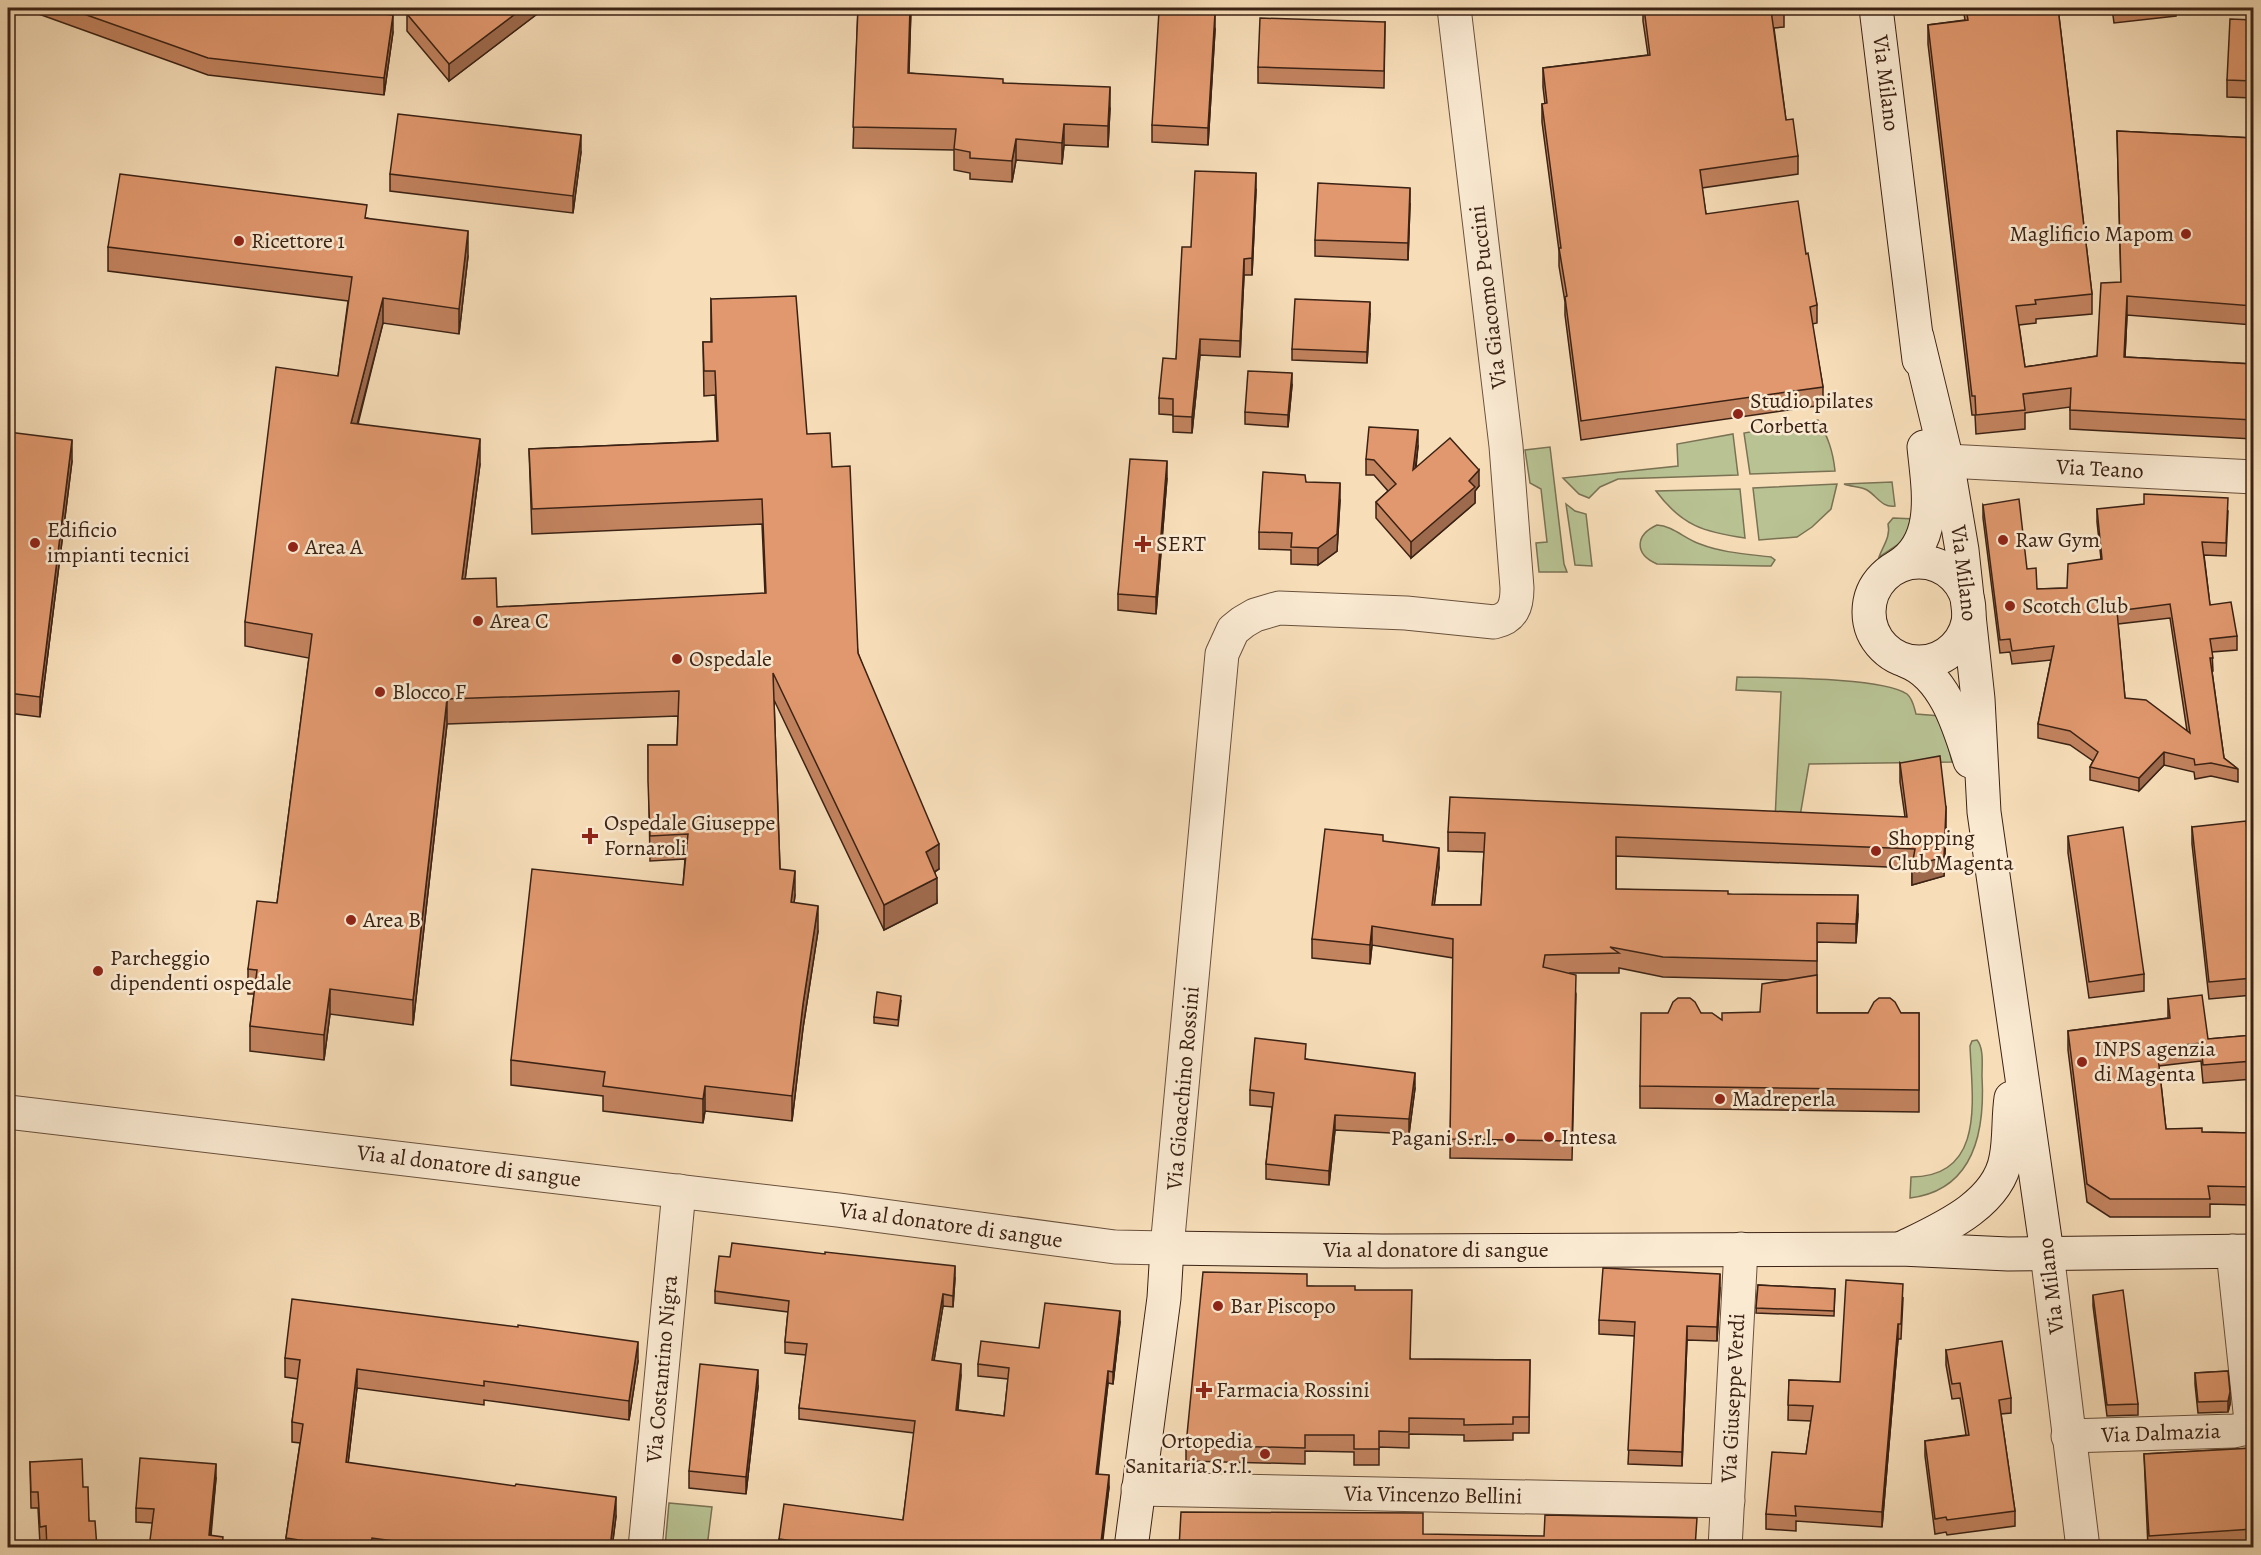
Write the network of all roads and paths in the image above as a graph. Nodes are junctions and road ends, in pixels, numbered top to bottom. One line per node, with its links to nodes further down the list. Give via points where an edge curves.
1 (1454, 8): 8 (street, Via Giacomo Puccini, via 1506,446 1517,588 1515,607 1511,615 1494,622 1294,607 1267,610)
2 (1876, 8): 3 (street, Via Milano)
3 (1917, 337): 4 (street, Via Milano); 6 (street, Via Milano, via 1929,504 1919,545 1911,558)
4 (1947, 461): 5 (street, Via Teano); 7 (street, Via Milano)
5 (2253, 477)
6 (1898, 566): 7 (street, via 1921,562 1943,568 1960,584); 9 (street, via 1875,586 1869,617 1878,642)
7 (1968, 605): 9 (street, via 1965,631 1950,652 1928,662); 10 (street, Via Milano)
8 (1233, 630): 15 (street, Via Gioacchino Rossini, via 1222,654)
9 (1906, 661): 10 (street, Via Milano, via 1932,680 1952,711)
10 (1984, 812): 11 (street, Via Milano)
11 (2014, 1026): 14 (street, Via Milano, via 2006,1159 2002,1174); 19 (street, Via Milano)
12 (8, 1112): 13 (street, Via al donatore di sangue)
13 (679, 1191): 15 (street, Via al donatore di sangue, via 1115,1247); 24 (street, Via Costantino Nigra)
14 (1985, 1198): 17 (street, Via al donatore di sangue)
15 (1167, 1248): 16 (street, Via al donatore di sangue); 22 (street, Via Gioacchino Rossini)
16 (1741, 1249): 17 (street, Via al donatore di sangue); 23 (street, Via Giuseppe Verdi)
17 (1901, 1249): 19 (street, Via al donatore di sangue)
18 (2243, 1251): 19 (street, Via al donatore di sangue); 20 (street, Via Dalmazia)
19 (2047, 1253): 21 (street, Via Milano)
20 (2252, 1421): 21 (street, Via Dalmazia, via 2234,1431)
21 (2068, 1436): 27 (street, Via Milano)
22 (1138, 1490): 23 (street, Via Vincenzo Bellini); 25 (street, Via Gioacchino Rossini)
23 (1728, 1501): 26 (street, Via Giuseppe Verdi)
24 (645, 1548)
25 (1131, 1548)
26 (1725, 1548)
27 (2083, 1548)

